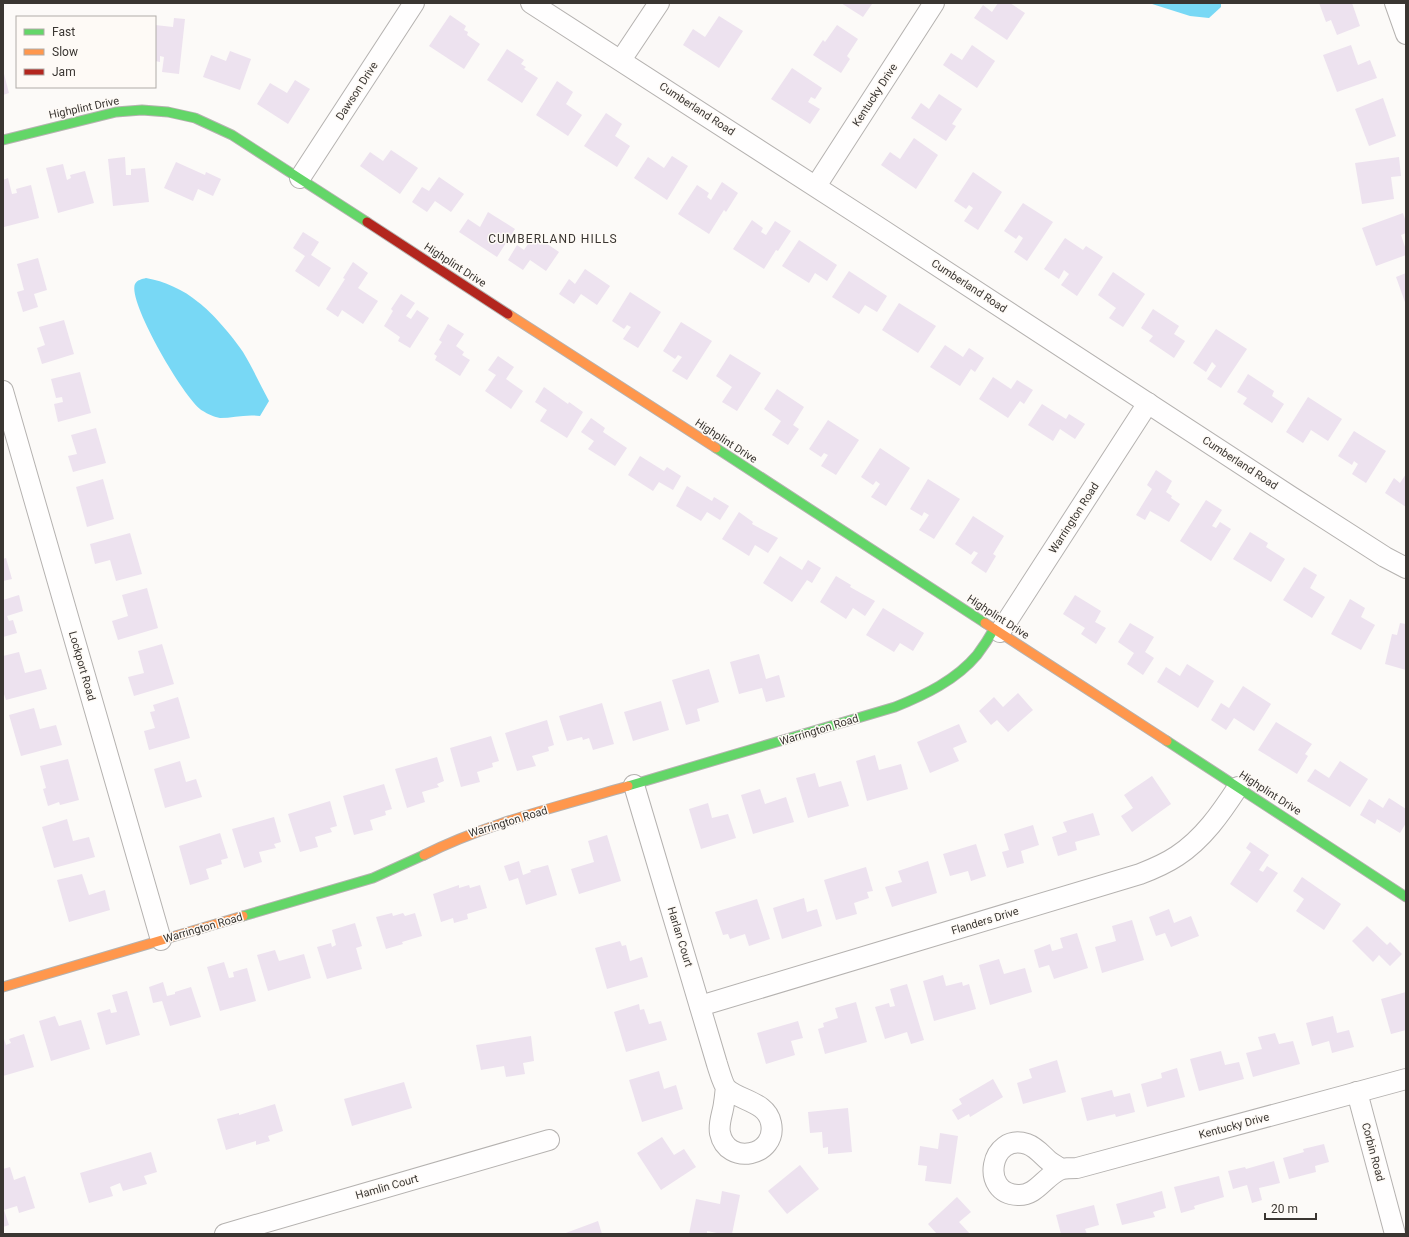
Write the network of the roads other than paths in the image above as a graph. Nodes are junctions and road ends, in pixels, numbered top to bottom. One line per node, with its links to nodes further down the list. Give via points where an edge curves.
1 (414, 3): 9 (street, Dawson Drive)
2 (531, 3): 7 (street, Cumberland Road)
3 (659, 3): 7 (street)
4 (934, 3): 10 (street, Kentucky Drive)
5 (1395, 3): 6 (street)
6 (1406, 34)
7 (621, 60): 10 (street, Cumberland Road)
8 (3, 140): 9 (street, Highplint Drive, via 116,112 168,112 195,118 226,132)
9 (300, 178): 14 (street, Highplint Drive)
10 (816, 186): 12 (street, Cumberland Road)
11 (3, 391): 18 (street, Lockport Road)
12 (1148, 403): 13 (street, Cumberland Road); 14 (street, Warrington Road)
13 (1406, 568)
14 (997, 631): 15 (street, Warrington Road, via 969,664 934,689 914,699 861,718); 16 (street, Highplint Drive)
15 (634, 785): 18 (street, Warrington Road, via 468,834 373,878); 20 (street, Harlan Court)
16 (1238, 787): 17 (street, Highplint Drive); 20 (street, Flanders Drive, via 1221,814 1191,845 1163,865)
17 (1406, 897)
18 (162, 940): 19 (street, Warrington Road)
19 (3, 987)
20 (700, 1006): 22 (street, Harlan Court)
21 (1406, 1079): 23 (street, Kentucky Drive)
22 (726, 1088)
23 (1357, 1092): 25 (street, Kentucky Drive, via 1077,1168); 27 (street, Corbin Road)
24 (549, 1140): 26 (street, Hamlin Court)
25 (1061, 1169)
26 (225, 1234)
27 (1395, 1234)

